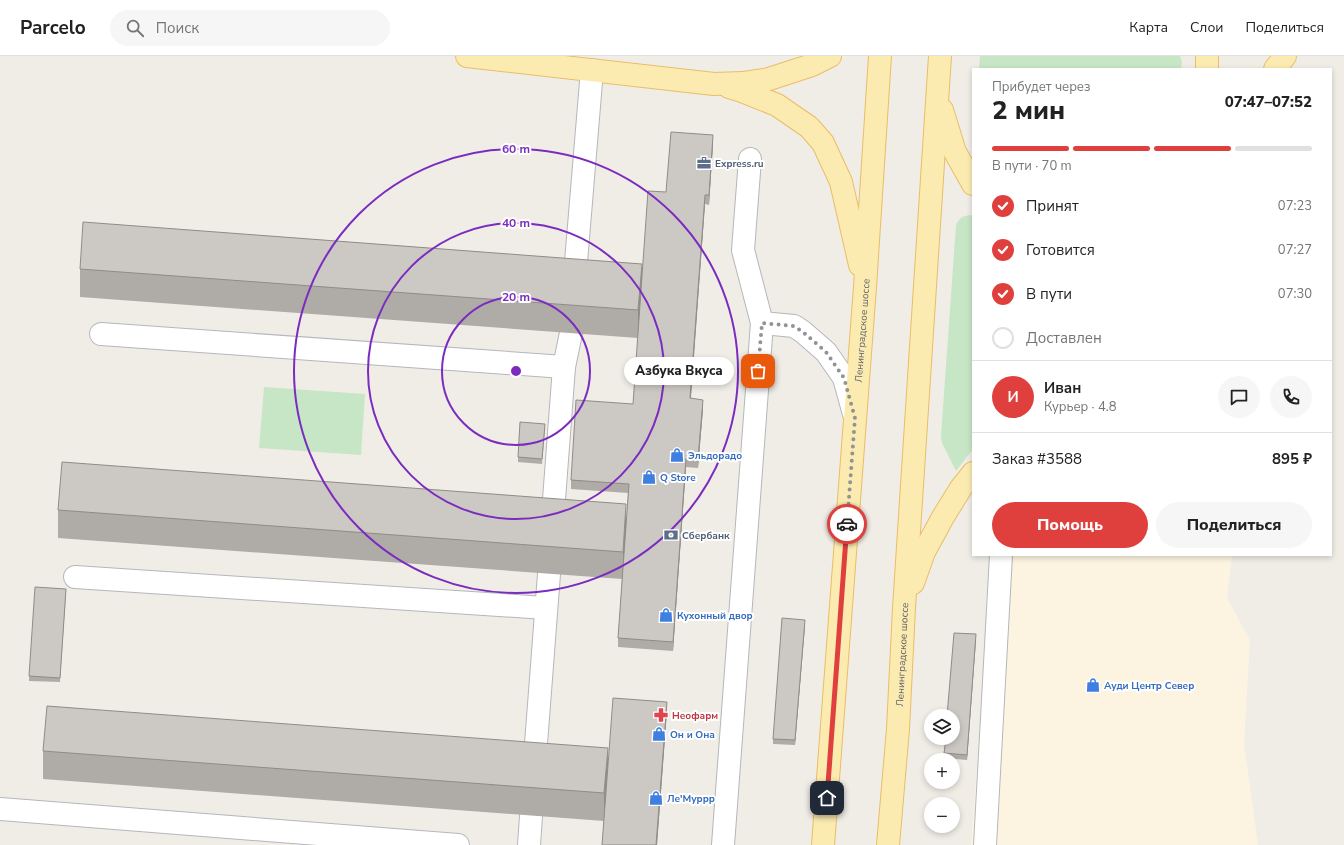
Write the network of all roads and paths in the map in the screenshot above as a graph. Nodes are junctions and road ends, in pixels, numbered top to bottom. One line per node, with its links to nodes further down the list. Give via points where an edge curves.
1 (466, 56): 9 (main road)
2 (830, 56): 10 (main road, via 812,65 769,79)
3 (880, 56): 15 (main road, Ленинградское шоссе)
4 (940, 56): 11 (main road, Ленинградское шоссе)
5 (1207, 56): 7 (main road)
6 (1285, 56): 8 (main road)
7 (1207, 68)
8 (1276, 68)
9 (592, 70): 10 (main road); 14 (lane)
10 (714, 84): 15 (main road, via 742,91 777,105 809,127 823,142 840,182)
11 (938, 98): 13 (main road, via 955,152); 27 (main road, Ленинградское шоссе)
12 (750, 160): 16 (lane, via 743,250)
13 (972, 182)
14 (574, 286)
15 (865, 287): 20 (main road, Ленинградское шоссе)
16 (762, 323): 20 (lane, via 794,326 826,352 844,378); 33 (lane)
17 (571, 333): 19 (lane)
18 (100, 334): 19 (lane)
19 (564, 367): 22 (lane)
20 (855, 418): 34 (main road, Ленинградское шоссе)
21 (972, 474): 27 (main road, via 943,517 924,552)
22 (552, 526)
23 (1001, 556): 36 (lane)
24 (549, 574): 26 (lane)
25 (75, 577): 26 (lane)
26 (546, 608): 28 (lane)
27 (904, 608): 35 (main road, Ленинградское шоссе, via 898,729)
28 (534, 770)
29 (0, 808): 31 (lane)
30 (531, 816): 32 (lane)
31 (458, 845)
32 (529, 845)
33 (723, 845)
34 (824, 845)
35 (888, 845)
36 (985, 845)

